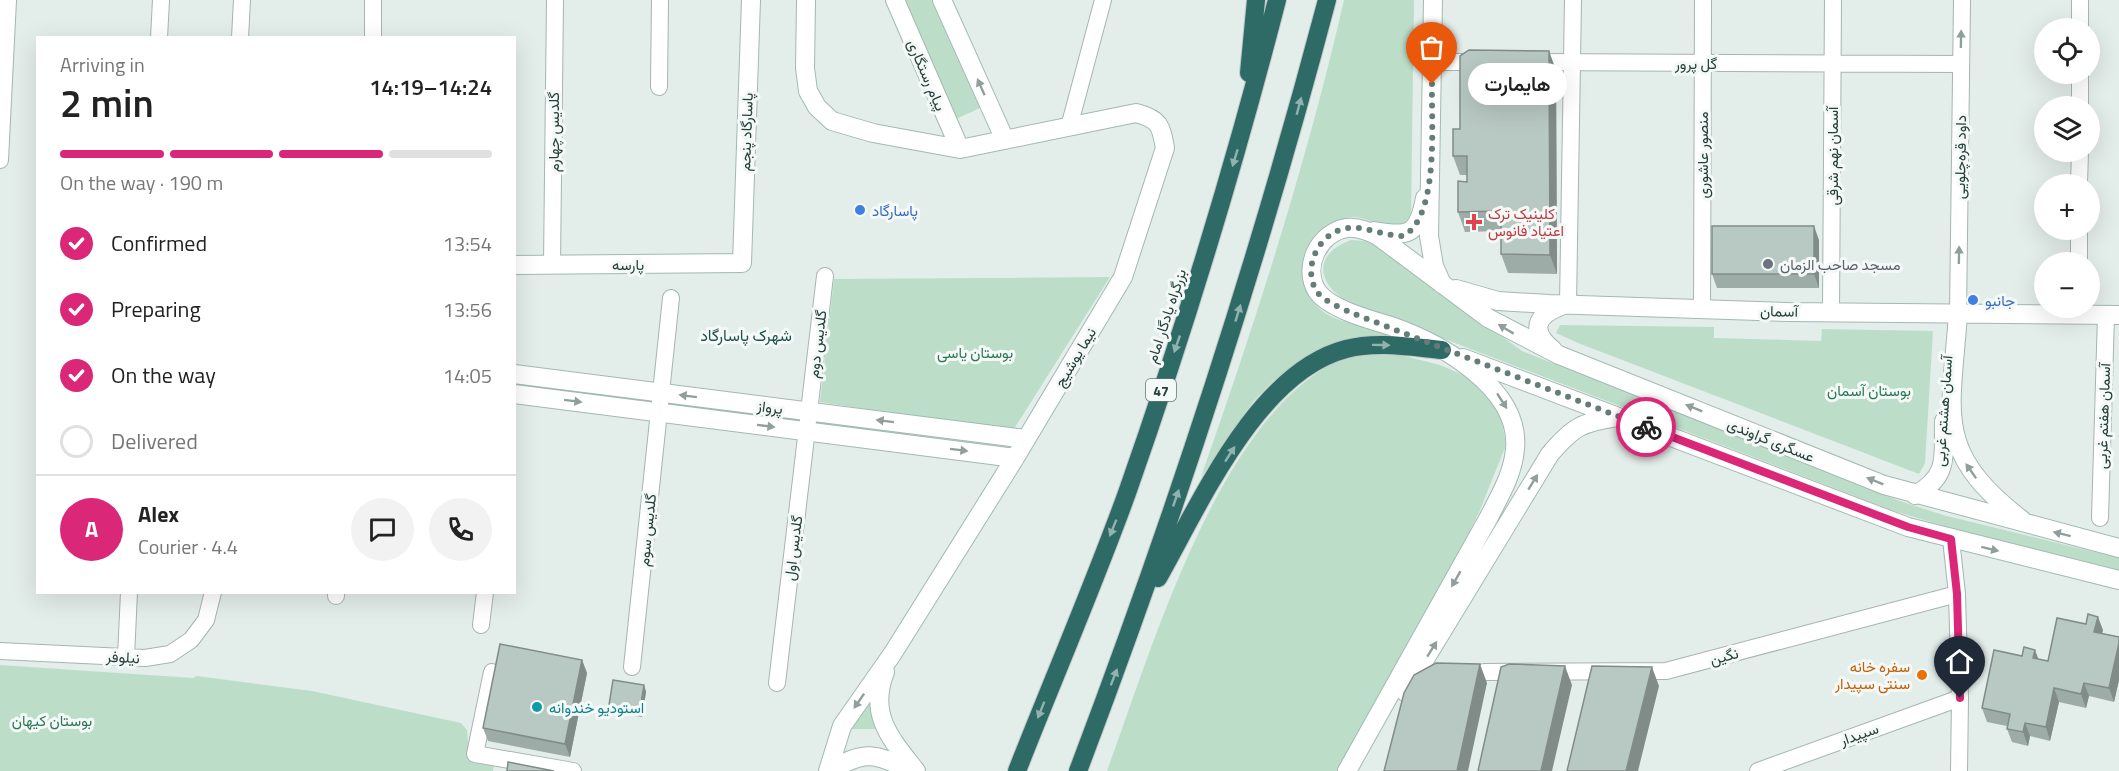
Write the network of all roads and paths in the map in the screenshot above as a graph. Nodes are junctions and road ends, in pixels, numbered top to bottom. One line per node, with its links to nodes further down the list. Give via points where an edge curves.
1 (8, 0): 35 (street)
2 (161, 0): 22 (street)
3 (242, 0): 23 (street)
4 (373, 0): 24 (street)
5 (555, 0): 40 (street, گلدیس چهارم)
6 (660, 0): 30 (street)
7 (751, 0): 38 (street, پاسارگاد پنجم)
8 (807, 0): 34 (street, via 805,68 808,91 817,107 832,121)
9 (895, 0): 34 (street, پیام رستگاری)
10 (942, 0): 33 (street, one-way to 10)
11 (1103, 0): 31 (street)
12 (1256, 0): 32 (highway)
13 (1277, 0): 32 (highway, بزرگراه یادگار امام / 47)
14 (1327, 0): 71 (highway, one-way to 14, via 1228,344)
15 (1433, 0): 25 (street)
16 (1573, 0): 26 (street)
17 (1703, 0): 27 (street, منصور عاشوری)
18 (1833, 0): 28 (street, آسمان نهم شرقی)
19 (1962, 0): 29 (street, داود قره‌چلویی, one-way to 19)
20 (2080, 0): 21 (street)
21 (2080, 18)
22 (159, 36)
23 (240, 36)
24 (373, 36)
25 (1432, 62): 26 (street, گل پرور); 36 (street)
26 (1572, 63): 27 (street, گل پرور); 44 (street)
27 (1702, 63): 28 (street, گل پرور); 45 (street, منصور عاشوری)
28 (1833, 64): 29 (street, گل پرور); 46 (street, آسمان نهم شرقی)
29 (1961, 64): 48 (street, داود قره‌چلویی, one-way to 29)
30 (659, 87)
31 (1069, 127): 33 (street); 59 (street, نیما یوشیج, via 1136,113 1152,117 1161,129 1164,148 1123,277)
32 (1243, 131): 84 (highway, بزرگراه یادگار امام / 47, one-way to 84, via 1126,495)
33 (1005, 140): 34 (street)
34 (960, 149)
35 (0, 160)
36 (1430, 173): 37 (street, via 1424,203 1410,232 1395,236); 42 (street, via 1431,252)
37 (1364, 229): 42 (street, عسگری گراوندی); 50 (street, via 1347,228 1319,245 1312,260 1318,292 1352,313)
38 (742, 263): 40 (street, پارسه)
39 (516, 265): 40 (street, پارسه)
40 (552, 265)
41 (825, 276): 56 (street, گلدیس دوم)
42 (1443, 285): 44 (street, آسمان, via 1498,301); 51 (street, عسگری گراوندی, one-way to 42, via 1488,318)
43 (671, 298): 53 (street)
44 (1568, 304): 45 (street, آسمان); 51 (street, via 1548,311 1540,317 1538,325 1545,343)
45 (1702, 310): 46 (street, آسمان)
46 (1831, 312): 48 (street, آسمان)
47 (2034, 312): 48 (street, آسمان)
48 (1954, 314): 61 (street, آسمان هشتم غربی, via 1943,460 1935,482); 63 (street, آسمان هشتم غربی, one-way to 48, via 1986,489 1958,451 1952,420)
49 (2112, 315): 62 (street, آسمان هفتم غربی)
50 (1442, 350): 57 (street); 71 (highway, one-way to 50, via 1221,468 1265,405 1285,384 1323,358 1366,345); 86 (street, one-way to 86, via 1495,391 1507,407 1515,431 1513,462 1462,569)
51 (1559, 355): 61 (street, عسگری گراوندی, one-way to 51)
52 (516, 374): 53 (street, پرواز)
53 (662, 393): 55 (street, گلدیس سوم); 56 (street, پرواز, one-way to 53)
54 (516, 394): 55 (street, پرواز, one-way to 55)
55 (660, 412): 58 (street, پرواز, one-way to 58); 76 (street, گلدیس سوم)
56 (809, 412): 58 (street, گلدیس اول); 59 (street, پرواز, one-way to 56)
57 (1619, 416): 64 (street, via 1908,527); 87 (street, one-way to 57, via 1550,454 1569,431)
58 (807, 431): 60 (street, پرواز, one-way to 60); 79 (street, گلدیس اول)
59 (1026, 440): 60 (street, نیما یوشیج)
60 (1015, 458): 74 (street, نیما یوشیج)
61 (1915, 495): 63 (street, عسگری گراوندی)
62 (2100, 518)
63 (2028, 525): 65 (street, عسگری گراوندی, one-way to 63)
64 (1951, 539): 66 (street, one-way to 66); 70 (street)
65 (2119, 548)
66 (2119, 580)
67 (129, 594): 75 (street)
68 (213, 594): 75 (street, نیلوفر, via 206,620 191,640 170,654)
69 (485, 594): 72 (street)
70 (1957, 594): 78 (street, نگین, via 1666,671); 80 (street)
71 (1138, 613): 85 (highway, one-way to 71)
72 (481, 625)
73 (0, 651): 75 (street, نیلوفر)
74 (893, 653): 82 (street, one-way to 82, via 842,726); 83 (street, via 882,684 881,716 886,732)
75 (126, 657)
76 (632, 667)
77 (492, 672): 81 (street, via 475,753)
78 (1484, 672)
79 (777, 683)
80 (1960, 698): 88 (street, سپیدار); 89 (street)
81 (573, 771)
82 (829, 771): 83 (street, via 850,759 871,754)
83 (914, 771)
84 (1017, 771)
85 (1078, 771)
86 (1347, 771)
87 (1358, 771)
88 (1758, 771)
89 (1959, 771)

